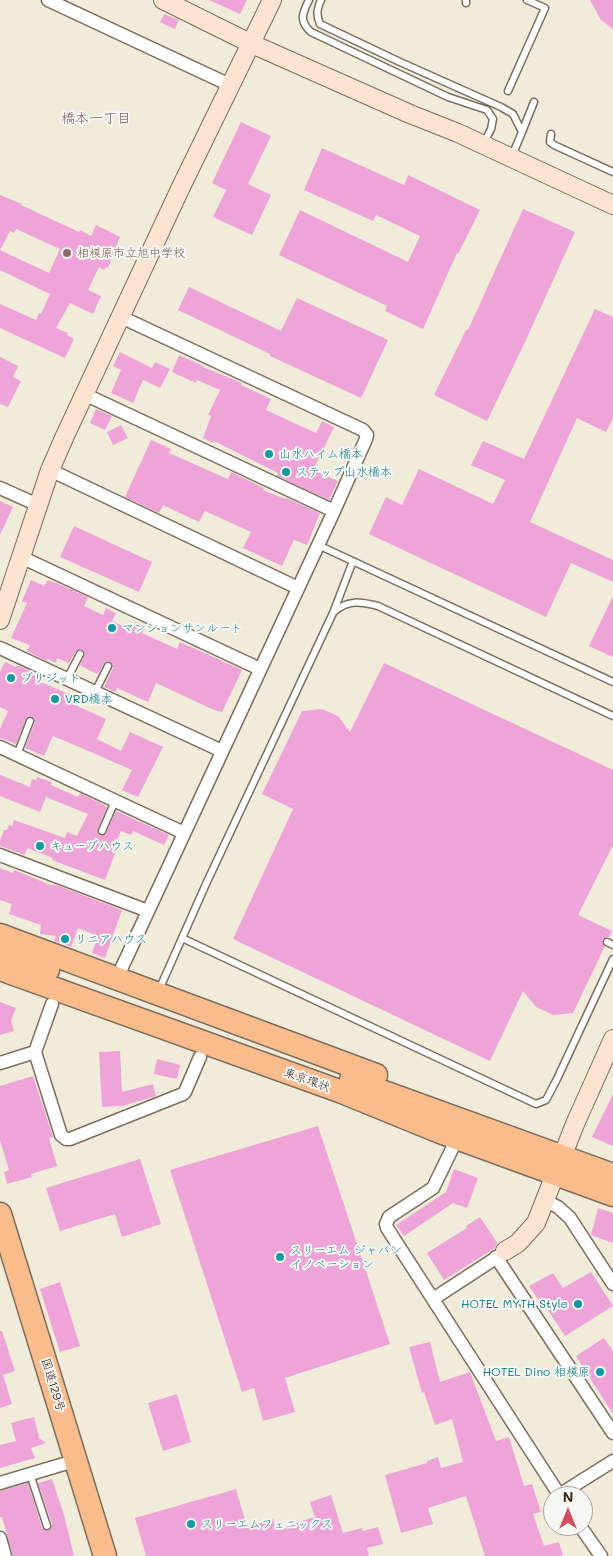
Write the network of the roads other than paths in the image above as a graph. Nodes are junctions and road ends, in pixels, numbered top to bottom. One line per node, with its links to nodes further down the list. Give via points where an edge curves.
1 (48, 0): 8 (street)
2 (163, 0): 7 (street)
3 (272, 0): 7 (street)
4 (321, 0): 11 (lane, via 317,10 320,24 501,107 513,114)
5 (527, 0): 9 (lane, via 545,8)
6 (308, 2): 13 (lane, via 302,15 304,26 311,32 448,96 487,110 493,119)
7 (252, 44): 8 (street); 13 (street)
8 (232, 86): 17 (street)
9 (508, 91)
10 (534, 102): 11 (lane)
11 (522, 132): 14 (lane)
12 (551, 134): 15 (lane, via 550,142 554,146)
13 (483, 144): 14 (street)
14 (511, 157): 16 (street)
15 (613, 172)
16 (613, 205)
17 (121, 317): 18 (street); 22 (street, via 363,430 366,439)
18 (84, 394): 19 (street); 22 (street)
19 (50, 470): 21 (street); 26 (street)
20 (0, 488): 21 (street)
21 (38, 505): 24 (street)
22 (334, 511): 23 (street)
23 (318, 545): 25 (lane); 26 (street)
24 (21, 557): 28 (street); 32 (street)
25 (353, 561): 27 (lane); 34 (lane)
26 (298, 588): 32 (street)
27 (333, 613): 36 (lane, via 349,603 378,606); 47 (lane)
28 (0, 620)
29 (0, 648): 33 (street)
30 (80, 654): 33 (lane)
31 (108, 666): 35 (lane)
32 (260, 669): 39 (street)
33 (67, 679): 35 (street)
34 (613, 682)
35 (95, 692): 39 (street)
36 (613, 716)
37 (30, 721): 40 (lane)
38 (0, 747): 40 (street)
39 (222, 752): 43 (street)
40 (17, 755): 41 (street)
41 (115, 801): 42 (lane); 43 (street)
42 (102, 831)
43 (184, 833): 45 (street)
44 (0, 855): 45 (street)
45 (148, 911): 51 (street)
46 (0, 935): 51 (highway)
47 (182, 938): 49 (lane, via 536,1104 546,1100); 53 (lane)
48 (0, 952): 54 (highway, 東京環状)
49 (613, 959)
50 (0, 969): 54 (highway, 東京環状)
51 (117, 978): 53 (highway)
52 (0, 982): 55 (highway)
53 (157, 993): 62 (highway, via 550,1139)
54 (90, 994): 61 (highway, 東京環状); 62 (highway, 東京環状)
55 (52, 1004): 57 (street); 58 (highway)
56 (613, 1039): 62 (street)
57 (35, 1052): 58 (street, via 61,1135 66,1139 183,1094); 59 (street)
58 (200, 1057): 60 (highway)
59 (0, 1063)
60 (452, 1149): 61 (highway); 70 (street, via 433,1188 390,1217 386,1224)
61 (531, 1165): 62 (highway, 東京環状)
62 (559, 1165): 63 (highway, 東京環状); 64 (highway, 東京環状); 65 (street)
63 (613, 1174)
64 (613, 1195)
65 (546, 1201): 67 (street, via 527,1234); 69 (street, via 570,1218)
66 (0, 1214): 83 (highway, 国道129号)
67 (501, 1254): 70 (street); 71 (street)
68 (0, 1260): 73 (highway, 国道129号)
69 (613, 1284)
70 (433, 1300): 76 (street)
71 (613, 1433)
72 (613, 1461): 77 (street)
73 (64, 1464): 74 (street); 82 (highway, 国道129号)
74 (30, 1474): 75 (street); 78 (lane)
75 (0, 1483)
76 (553, 1486)
77 (574, 1486)
78 (47, 1526)
79 (587, 1536): 84 (street)
80 (0, 1538): 81 (street)
81 (5, 1556)
82 (92, 1556)
83 (105, 1556)
84 (601, 1556)

